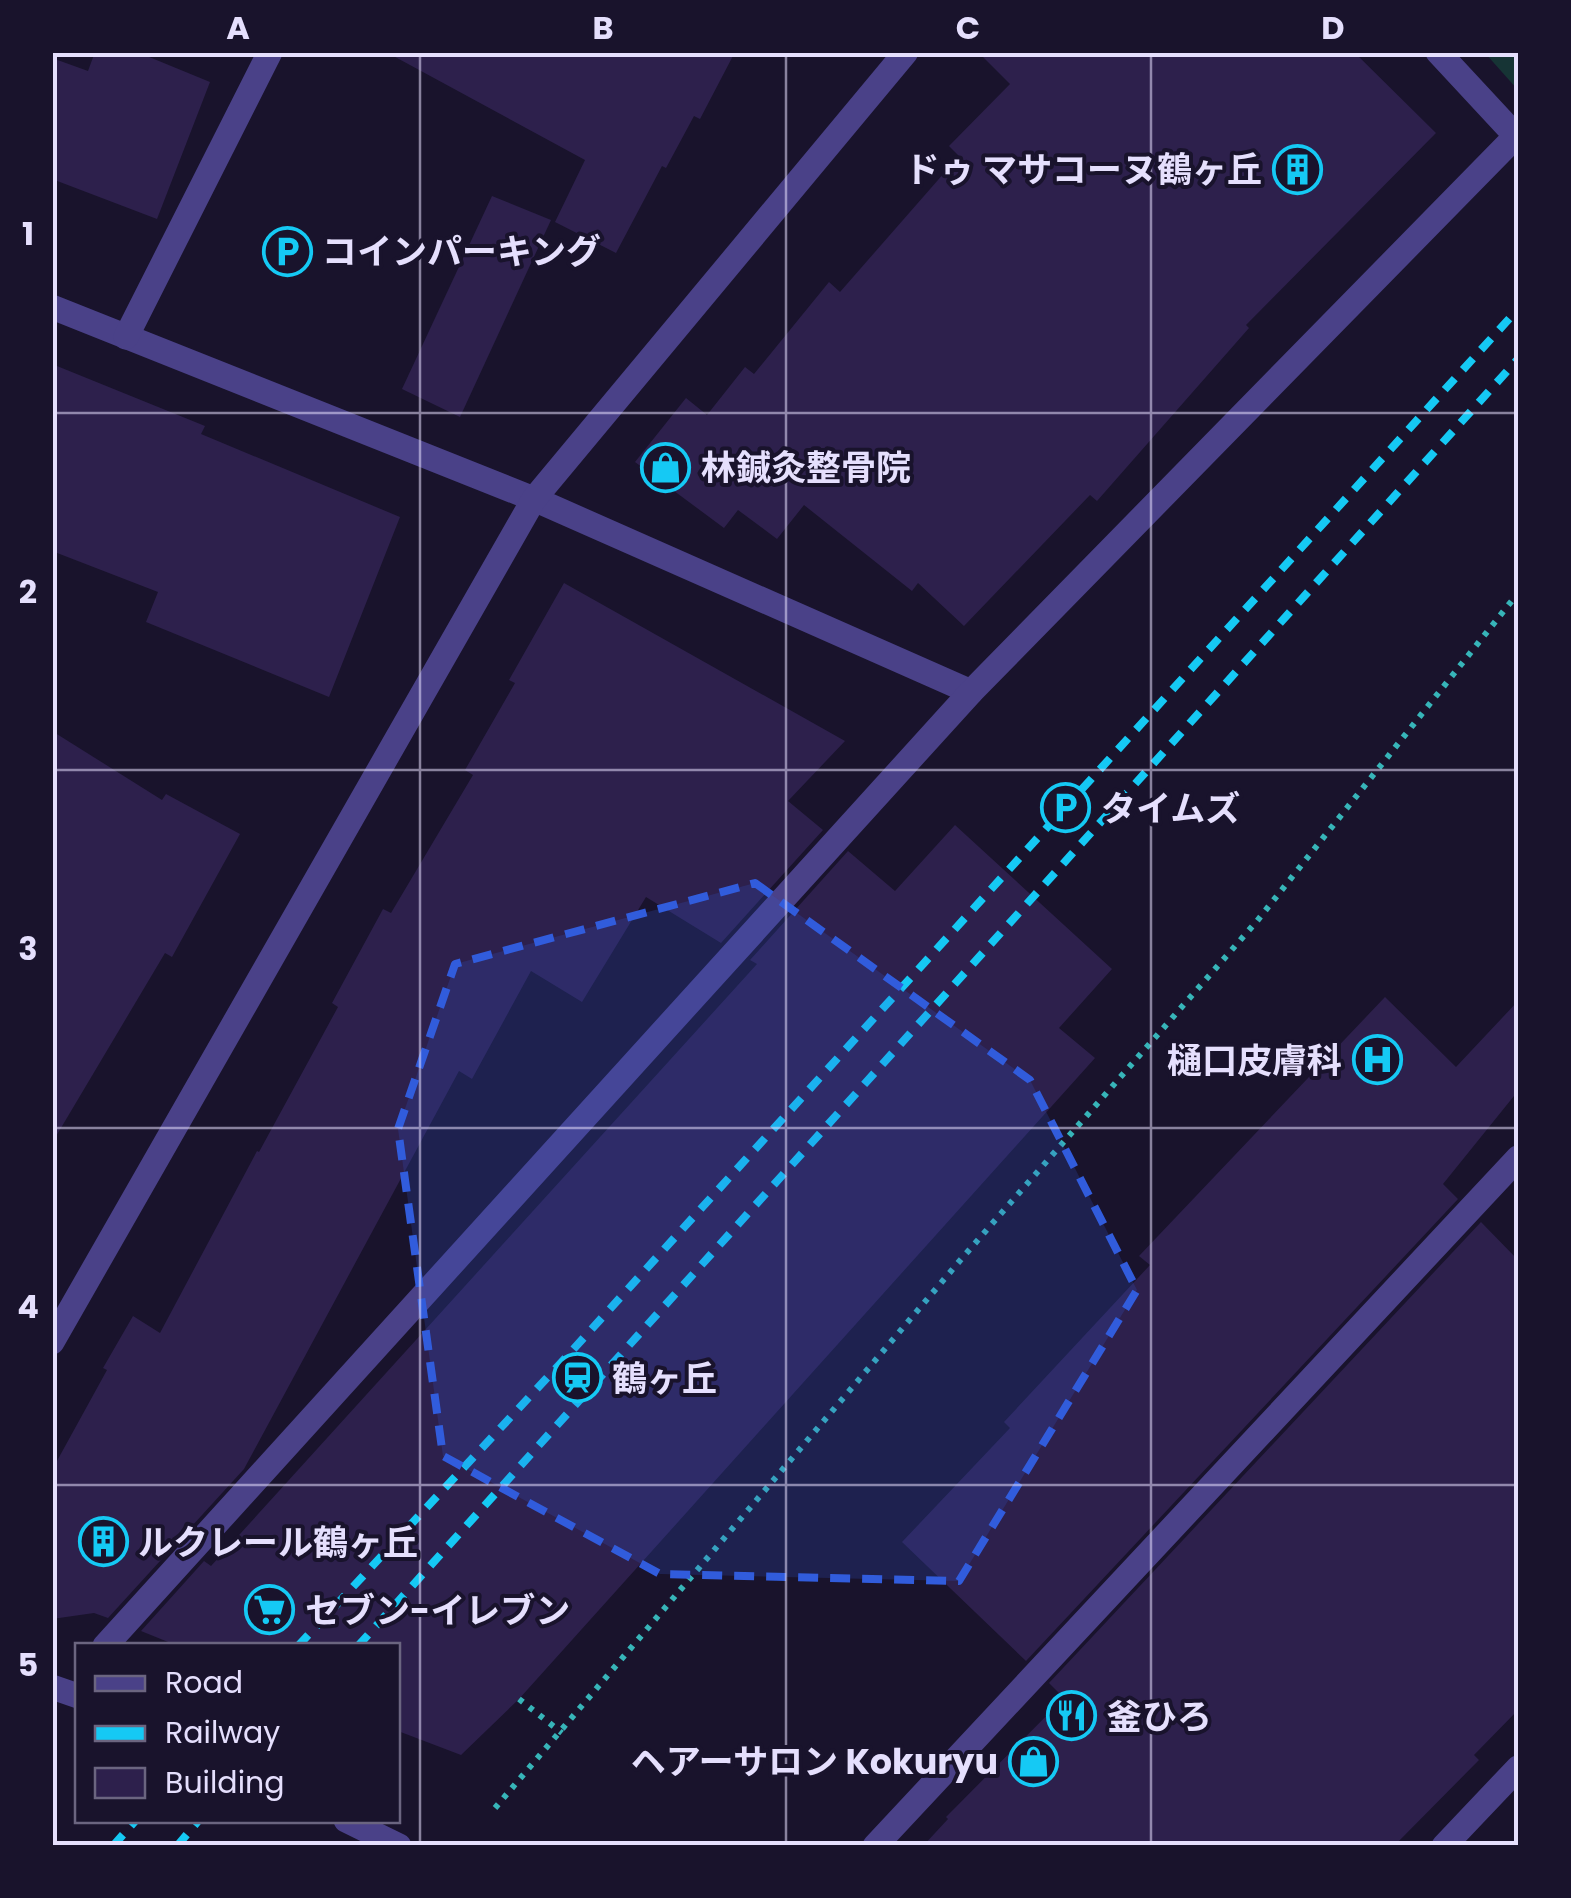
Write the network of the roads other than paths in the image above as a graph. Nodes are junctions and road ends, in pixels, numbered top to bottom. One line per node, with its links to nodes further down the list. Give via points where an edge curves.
1 (270, 52): 5 (street)
2 (906, 52): 6 (street)
3 (1438, 52): 7 (street, via 1516,136)
4 (52, 307): 5 (street)
5 (126, 336): 6 (street)
6 (534, 499): 7 (street); 9 (street)
7 (971, 692): 10 (street)
8 (1518, 1158): 14 (street)
9 (52, 1342)
10 (108, 1643)
11 (1518, 1768): 15 (street)
12 (352, 1823): 13 (street)
13 (399, 1846)
14 (875, 1846)
15 (1444, 1846)

